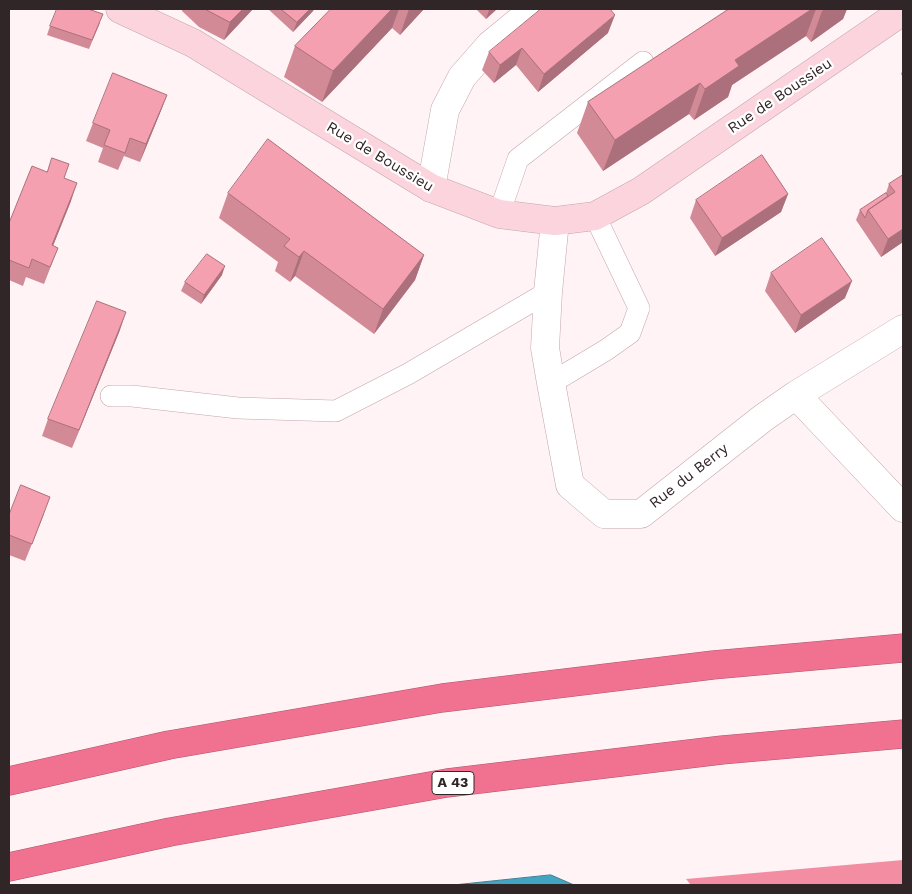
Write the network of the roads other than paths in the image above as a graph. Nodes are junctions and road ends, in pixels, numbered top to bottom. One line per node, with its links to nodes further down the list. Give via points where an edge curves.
1 (120, 9): 5 (street, Rue de Boussieu, via 193,43)
2 (534, 9): 5 (street, via 490,45 462,77 445,110)
3 (903, 12): 7 (street, Rue de Boussieu, via 641,191)
4 (643, 62): 6 (lane, via 518,159)
5 (431, 188): 6 (street, Rue de Boussieu)
6 (499, 214): 8 (street, Rue de Boussieu)
7 (595, 216): 8 (street, Rue de Boussieu); 11 (lane, via 639,308 630,333)
8 (556, 221): 9 (street, Rue du Berry)
9 (548, 292): 11 (street, Rue du Berry, via 545,348); 13 (lane, via 408,374 336,411 238,408)
10 (903, 329): 12 (street, Rue du Berry)
11 (551, 383): 12 (street, Rue du Berry, via 570,485 604,514 641,514)
12 (796, 395): 14 (street)
13 (111, 396)
14 (903, 508)
15 (903, 648): 17 (highway, via 713,665 442,698 170,745)
16 (903, 734): 18 (highway, A 43, via 722,750 447,783 170,832)
17 (9, 781)
18 (9, 867)

